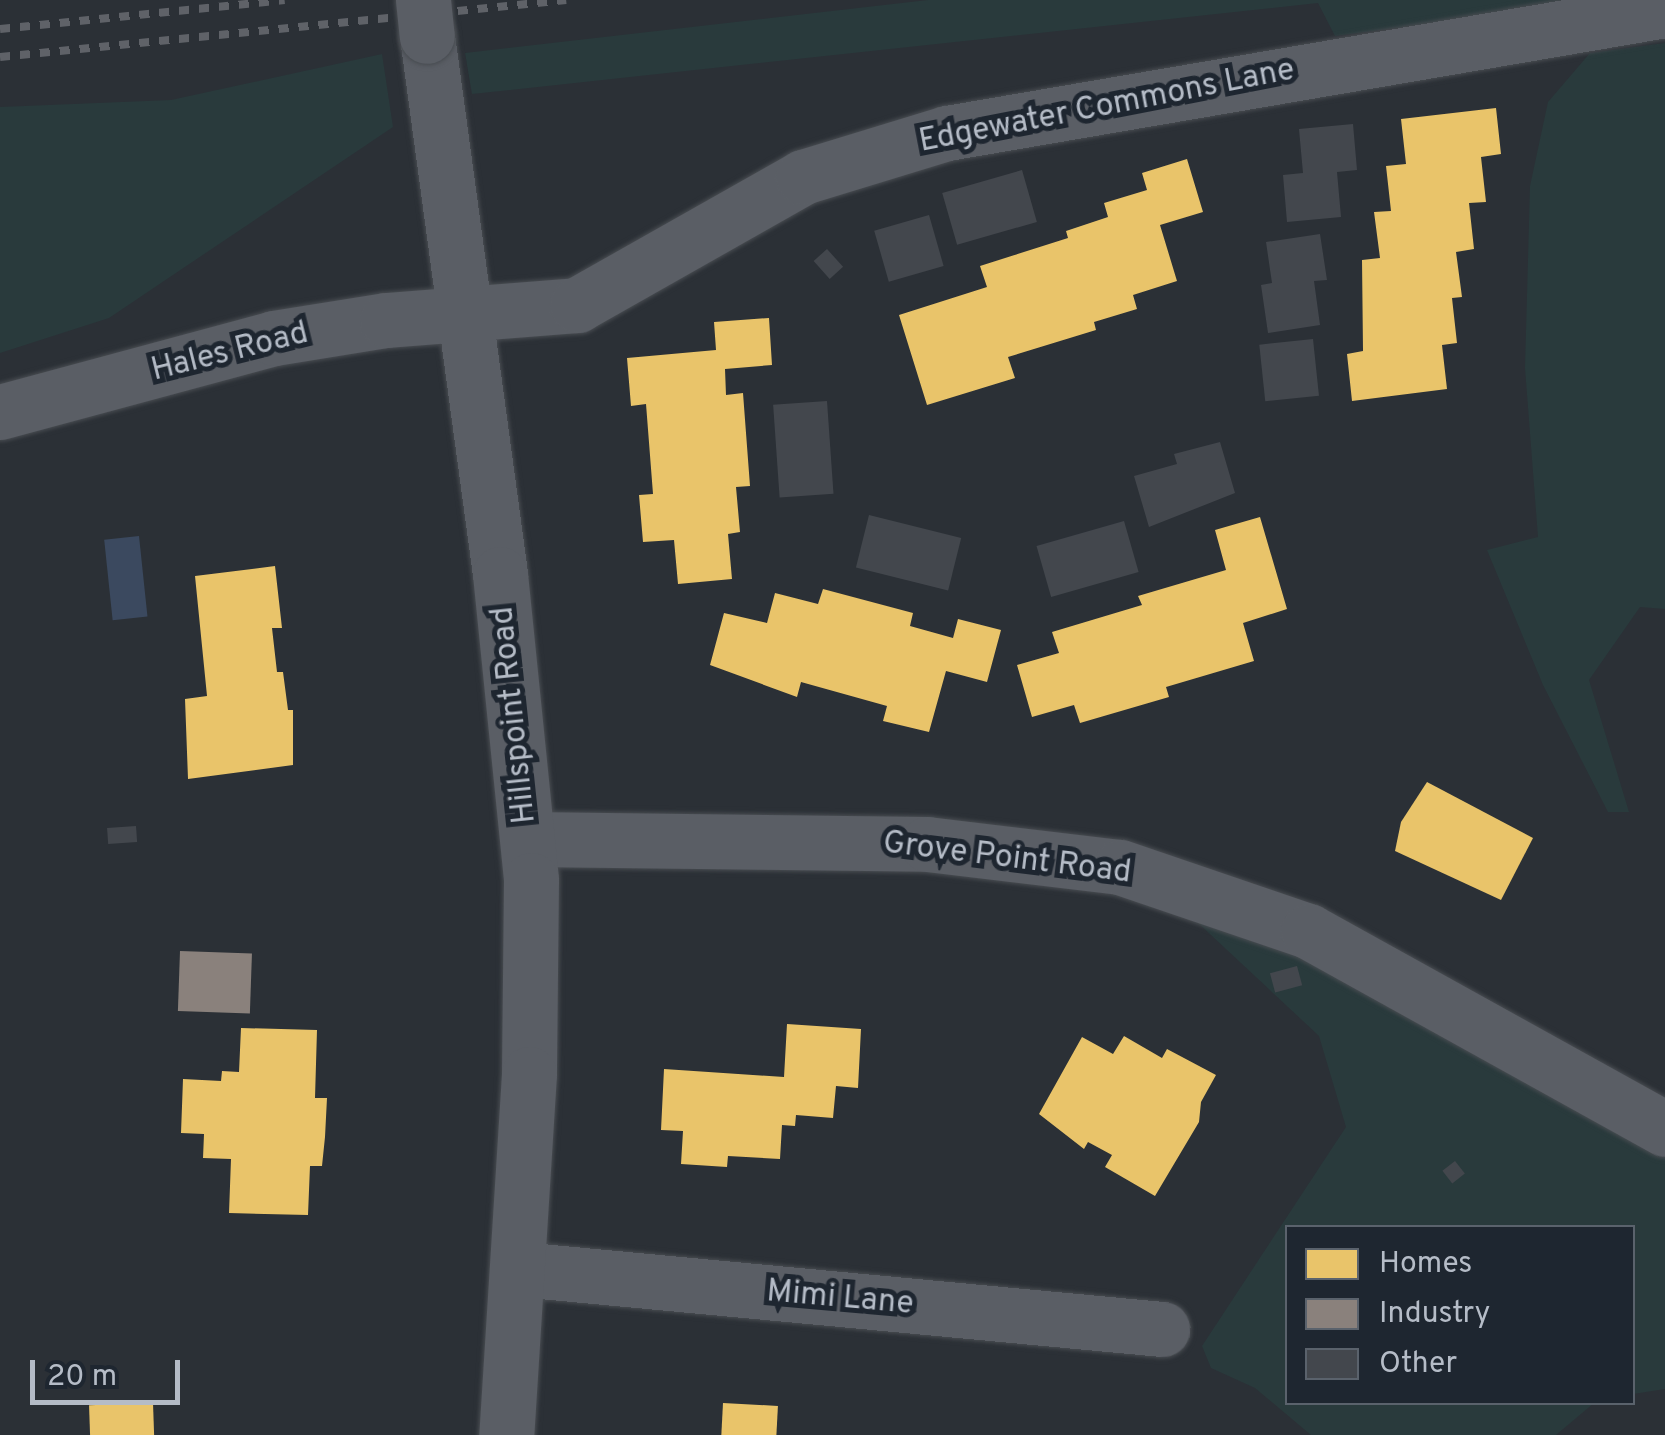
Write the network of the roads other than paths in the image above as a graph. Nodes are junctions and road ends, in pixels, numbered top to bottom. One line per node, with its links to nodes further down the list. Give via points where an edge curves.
1 (1665, 10): 3 (street, Edgewater Commons Lane, via 947,133 803,177 577,305)
2 (425, 18): 3 (street, Hillspoint Road)
3 (464, 312): 4 (street, Hales Road, via 274,338); 5 (street, Hillspoint Road)
4 (0, 412)
5 (528, 839): 6 (street, Grove Point Road, via 927,844 1120,867 1308,931); 7 (street, Hillspoint Road, via 532,977)
6 (1665, 1129)
7 (519, 1269): 8 (street, Mimi Lane); 9 (street, Hillspoint Road)
8 (1162, 1329)
9 (506, 1435)

